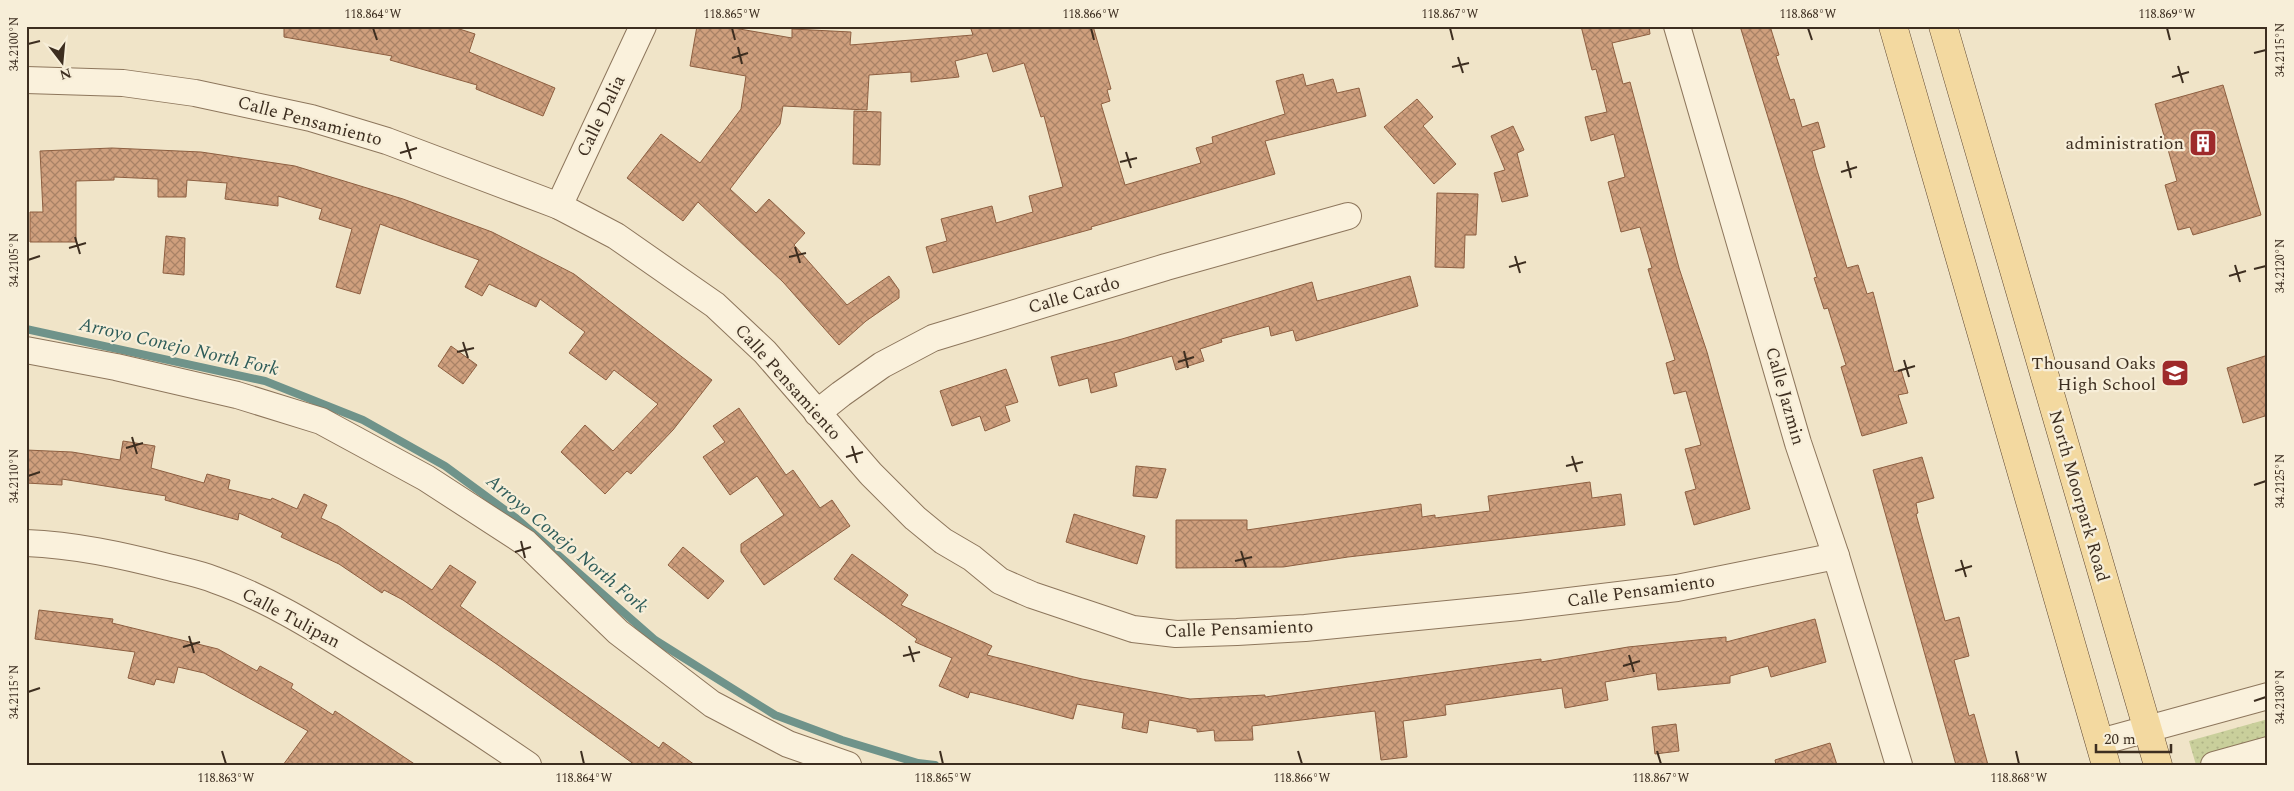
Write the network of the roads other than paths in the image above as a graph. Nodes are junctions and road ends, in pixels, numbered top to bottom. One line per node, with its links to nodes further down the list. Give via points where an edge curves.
1 (643, 26): 6 (street, Calle Dalia)
2 (1677, 26): 11 (street, Calle Jazmin, via 1798,443)
3 (1893, 26): 15 (main road)
4 (1943, 26): 13 (main road, North Moorpark Road)
5 (26, 80): 6 (street, Calle Pensamiento, via 124,83 186,92 311,118 387,141)
6 (559, 206): 9 (street, Calle Pensamiento, via 616,236 715,305 765,352)
7 (1348, 216): 9 (street, Calle Cardo, via 933,338 882,365)
8 (26, 350): 17 (street, via 237,395 321,421 426,478 526,543 618,632 712,704 788,744)
9 (817, 413): 11 (street, Calle Pensamiento, via 915,518 1000,581 1032,596 1133,629 1176,634 1237,632 1519,607 1677,588)
10 (26, 542): 16 (street, Calle Tulipan, via 110,552 215,580 245,592 341,644)
11 (1836, 556): 18 (street, Calle Jazmin)
12 (2268, 696): 13 (street)
13 (2147, 729): 15 (street); 19 (main road, North Moorpark Road)
14 (2268, 750): 20 (street)
15 (2103, 753)
16 (528, 765)
17 (848, 765)
18 (1899, 765)
19 (2158, 765)
20 (2214, 765)

